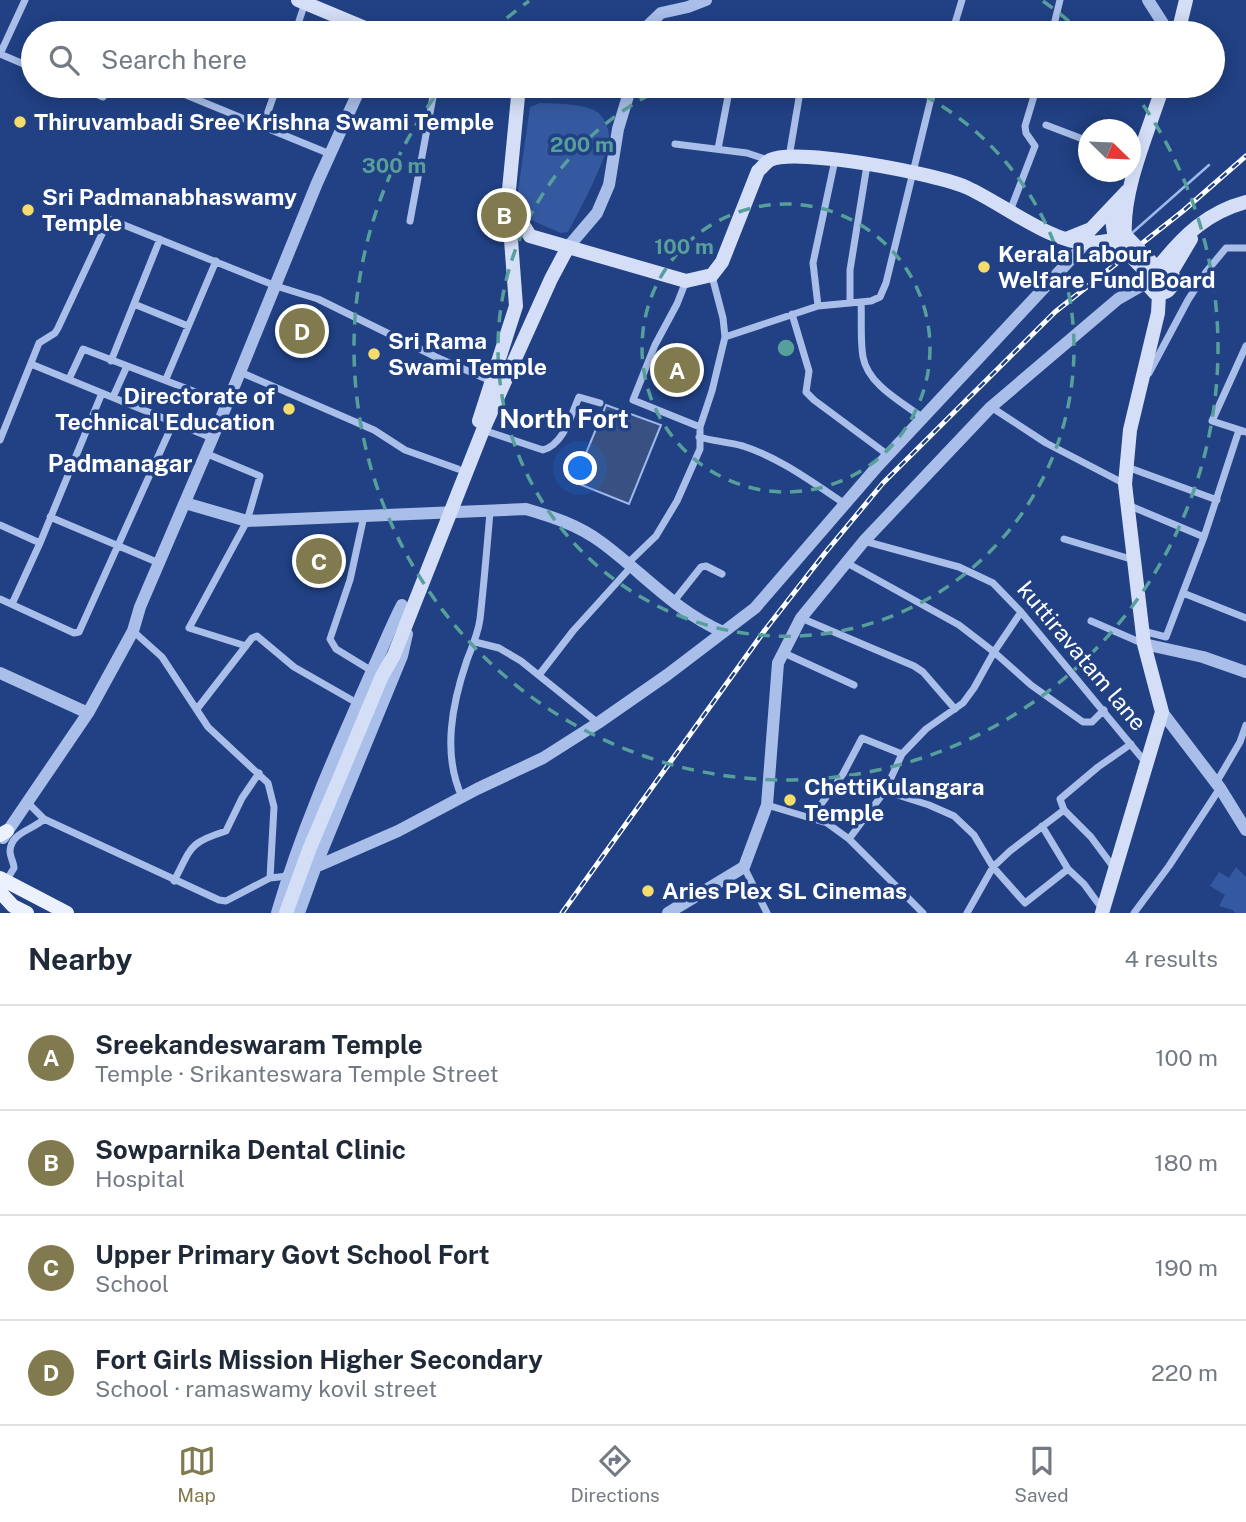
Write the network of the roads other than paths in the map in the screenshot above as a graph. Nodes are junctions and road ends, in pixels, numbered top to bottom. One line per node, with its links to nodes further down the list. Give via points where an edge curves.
1 (23, 0): 18 (street)
2 (667, 0): 9 (street)
3 (706, 0): 9 (street)
4 (962, 0): 14 (street)
5 (1060, 0): 15 (street)
6 (1148, 0): 16 (street)
7 (1186, 0): 17 (main road)
8 (301, 1): 10 (street); 11 (main road)
9 (661, 13): 12 (street); 13 (street)
10 (297, 21)
11 (348, 21)
12 (653, 21)
13 (657, 21)
14 (956, 21)
15 (1055, 21)
16 (1161, 21)
17 (1181, 21)
18 (0, 54): 19 (street)
19 (21, 63)
20 (194, 98): 32 (street)
21 (272, 98): 32 (street)
22 (356, 98): 37 (street)
23 (433, 98): 49 (street)
24 (518, 98): 45 (main road)
25 (627, 98): 53 (street, via 609,185 597,213)
26 (728, 98): 36 (street)
27 (799, 98): 38 (street)
28 (931, 98): 42 (street)
29 (1033, 98): 48 (street, via 1025,126 1035,146)
30 (1158, 98): 34 (main road)
31 (1046, 125): 33 (street)
32 (263, 126): 37 (street)
33 (1078, 137)
34 (1141, 143)
35 (675, 144): 36 (street)
36 (718, 149): 39 (street)
37 (330, 154): 59 (street)
38 (789, 157): 39 (main road); 40 (main road)
39 (769, 160): 57 (main road, via 758,171)
40 (835, 160): 41 (main road); 64 (street, via 814,263)
41 (867, 165): 42 (main road); 61 (street, via 850,270)
42 (913, 171): 48 (main road, via 969,188); 62 (street, via 884,290 877,300)
43 (1131, 182): 44 (main road)
44 (1130, 187): 47 (main road); 51 (main road)
45 (508, 200): 53 (main road, via 530,236); 75 (main road, via 516,306)
46 (1246, 202): 56 (main road, via 1207,218 1186,247)
47 (1114, 207): 50 (main road); 51 (main road, via 1112,219)
48 (1010, 212): 50 (main road, via 1066,239)
49 (410, 221)
50 (1089, 236): 51 (main road); 82 (street)
51 (1120, 238): 56 (main road, bridge)
52 (160, 239): 55 (street); 63 (street); 70 (street, via 109,219 58,328 39,343)
53 (568, 247): 58 (main road); 85 (main road)
54 (1246, 248): 76 (street, via 1226,248 1206,272)
55 (216, 261): 59 (street); 66 (street)
56 (1156, 272): 60 (main road, via 1151,290); 60 (main road, via 1173,284); 81 (street)
57 (712, 275): 58 (main road); 67 (street)
58 (686, 281): 84 (street, via 633,400)
59 (276, 286): 72 (street); 75 (street, via 318,299)
60 (1163, 292): 76 (main road)
61 (850, 302): 62 (street); 64 (street)
62 (861, 302): 82 (street, via 867,368 884,388)
63 (134, 304): 66 (street); 69 (street)
64 (818, 306): 65 (street)
65 (792, 314): 67 (street); 91 (street, via 809,371 806,392)
66 (188, 326): 74 (street)
67 (725, 337): 84 (street)
68 (1246, 346): 86 (street, via 1212,421)
69 (111, 361): 71 (street); 73 (street, via 83,349)
70 (31, 365): 73 (street); 89 (street)
71 (127, 366): 74 (street); 78 (street)
72 (240, 372): 80 (street); 93 (street, via 374,430 405,450)
73 (69, 379): 77 (street)
74 (166, 379): 80 (street)
75 (491, 381): 93 (main road)
76 (1138, 391): 92 (main road)
77 (102, 393): 78 (street); 102 (street)
78 (113, 397): 83 (street)
79 (600, 403): 85 (street, via 579,397 552,448 543,450)
80 (227, 404): 88 (street)
81 (992, 407): 94 (street, via 1046,443); 107 (street)
82 (923, 418): 91 (street)
83 (174, 421): 88 (street); 109 (street)
84 (700, 427): 87 (street)
85 (483, 430): 100 (main road)
86 (1242, 431): 95 (street)
87 (699, 437): 97 (street, via 756,451); 113 (street, via 695,465 677,501 656,536)
88 (212, 438): 90 (street)
89 (0, 440)
90 (205, 453): 96 (street); 103 (street, via 260,476)
91 (888, 455): 97 (street)
92 (1127, 467): 94 (main road); 95 (street)
93 (458, 469): 100 (main road)
94 (1125, 484): 98 (main road)
95 (1217, 500): 105 (street)
96 (185, 503): 103 (street); 112 (street)
97 (845, 503): 125 (street, via 755,608)
98 (1127, 505): 105 (street); 110 (main road)
99 (489, 512): 100 (street); 113 (street, via 526,509 553,517 601,542); 127 (street)
100 (445, 514): 101 (street); 118 (main road)
101 (364, 516): 103 (street); 133 (street, via 350,580 330,639 336,649)
102 (50, 517): 108 (street); 109 (street)
103 (247, 521): 128 (street, via 189,628)
104 (0, 525): 108 (street)
105 (1204, 537): 115 (street)
106 (1064, 538): 110 (street)
107 (864, 541): 111 (street); 120 (street, kuttiravatam lane, via 976,574 1001,589)
108 (40, 543): 119 (street)
109 (119, 544): 112 (street); 119 (street, via 79,632 74,634)
110 (1135, 560): 126 (main road)
111 (847, 562): 121 (street); 129 (street, via 959,625)
112 (159, 563): 124 (street)
113 (628, 566): 117 (street); 134 (street)
114 (722, 575): 117 (street, via 701,567)
115 (1183, 593): 122 (street); 126 (street, via 1166,637)
116 (0, 599): 119 (street)
117 (674, 601): 125 (street)
118 (408, 602): 133 (main road, via 394,654); 161 (street, via 402,656)
119 (12, 604)
120 (1021, 612): 129 (street); 139 (street, kuttiravatam lane)
121 (802, 618): 130 (street); 138 (street, via 914,666)
122 (1246, 618)
123 (1091, 621): 126 (street)
124 (133, 631): 137 (street, via 162,657); 141 (street)
125 (723, 632): 142 (street)
126 (1144, 637): 131 (street); 140 (main road)
127 (474, 642): 134 (street, via 499,648); 151 (street, via 457,694 452,729 452,766)
128 (246, 646): 136 (street, via 257,636 294,667); 137 (street)
129 (994, 652): 138 (street, via 974,688); 139 (street, via 1083,722 1092,722)
130 (783, 653): 135 (street); 153 (street, via 778,663)
131 (1246, 672)
132 (0, 673): 141 (street)
133 (377, 674): 136 (street); 161 (main road)
134 (539, 675): 142 (street)
135 (853, 685)
136 (357, 703): 166 (street)
137 (197, 709): 148 (street, via 208,727)
138 (955, 709): 146 (street, via 926,729)
139 (1104, 710): 145 (street, kuttiravatam lane)
140 (1162, 712): 147 (main road); 149 (street)
141 (88, 713): 152 (street)
142 (598, 723): 151 (street, via 543,758)
143 (1246, 725): 144 (street)
144 (1243, 743): 149 (street)
145 (1131, 744): 147 (street, kuttiravatam lane); 154 (street, via 1061,797)
146 (902, 754): 150 (street); 155 (street, via 862,738)
147 (1147, 763): 164 (main road)
148 (259, 773): 167 (street, via 272,792 274,807); 168 (street, via 226,831 194,844)
149 (1218, 785): 158 (street); 181 (street)
150 (885, 791): 160 (street); 163 (street, via 954,816 974,835)
151 (462, 797): 161 (street, via 320,865)
152 (27, 803): 156 (street); 159 (street)
153 (767, 805): 155 (street); 162 (street)
154 (1064, 810): 157 (street); 164 (street)
155 (811, 818): 160 (street)
156 (44, 819): 168 (street); 169 (street, via 14,839 10,849 14,868)
157 (1042, 826): 163 (street); 165 (street)
158 (1246, 830)
159 (2, 836)
160 (849, 839): 179 (street)
161 (313, 856): 166 (street); 175 (main road, bridge); 176 (street)
162 (744, 867): 177 (street); 178 (street)
163 (993, 867): 165 (street, via 1025,903); 180 (street)
164 (1115, 868): 171 (main road)
165 (1068, 869): 171 (street)
166 (288, 876): 167 (street); 174 (street)
167 (270, 878): 168 (street, via 226,901)
168 (174, 881)
169 (2, 887): 170 (main road); 173 (main road)
170 (16, 910): 172 (main road)
171 (1103, 912)
172 (27, 913)
173 (67, 913)
174 (276, 913)
175 (286, 913)
176 (299, 913)
177 (668, 913)
178 (766, 913)
179 (923, 913)
180 (967, 913)
181 (1134, 913)

